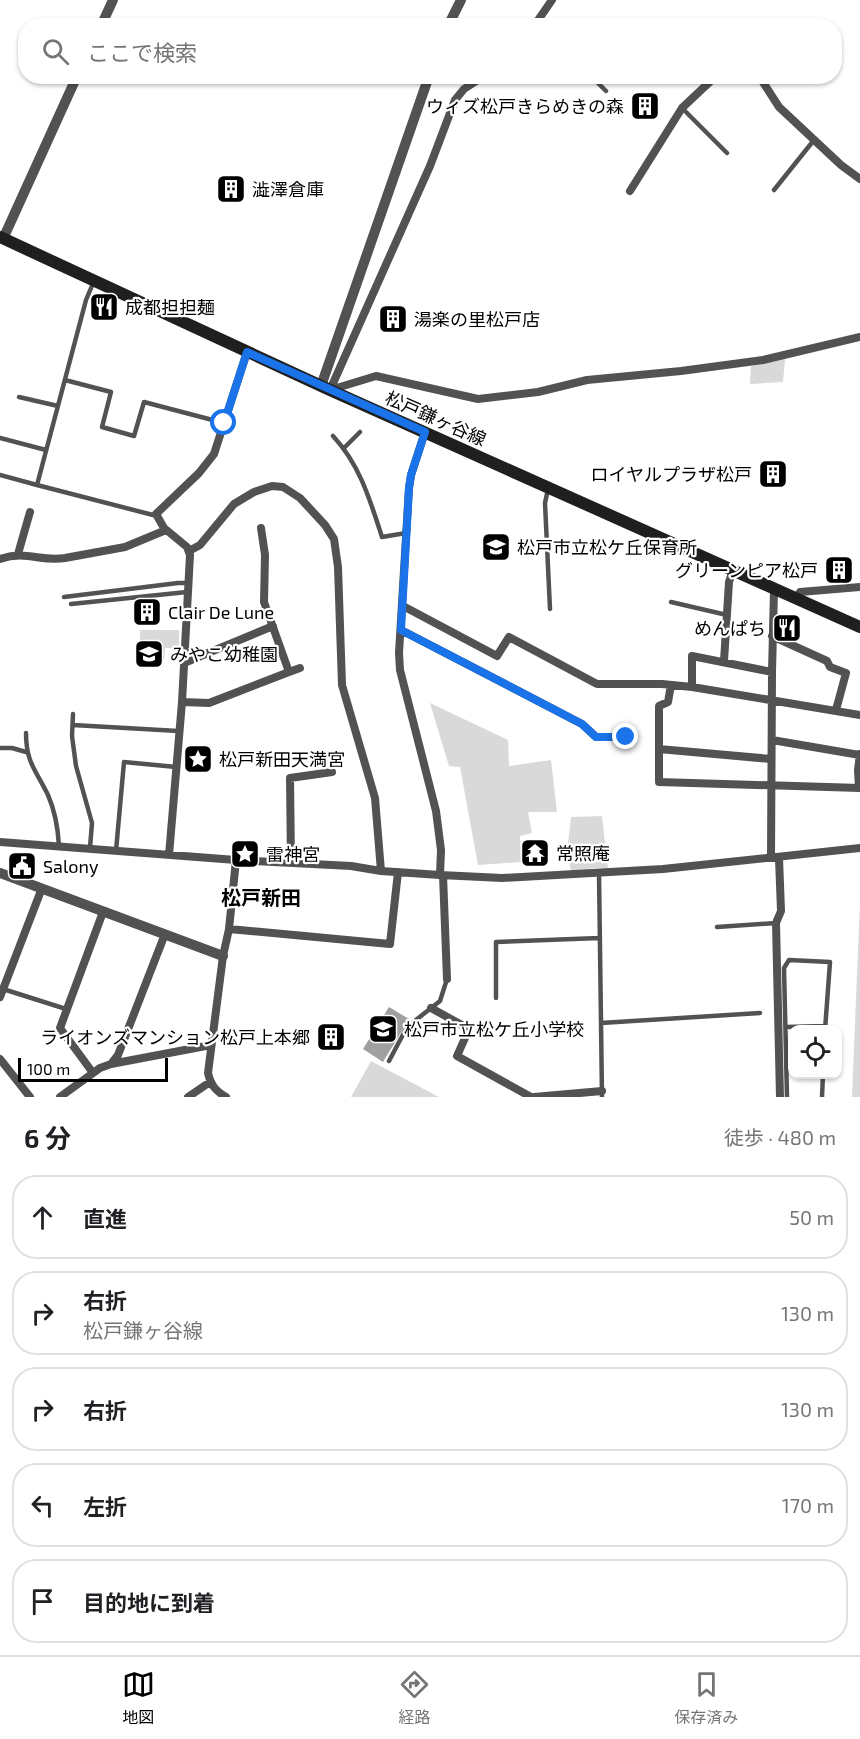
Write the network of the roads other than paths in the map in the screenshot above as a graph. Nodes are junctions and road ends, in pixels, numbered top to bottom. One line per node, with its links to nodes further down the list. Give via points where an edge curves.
1 (112, 0): 4 (street)
2 (461, 0): 5 (street)
3 (552, 0): 6 (street)
4 (104, 18)
5 (452, 18)
6 (541, 18)
7 (73, 84): 20 (street)
8 (426, 84): 25 (street)
9 (472, 84): 25 (street, via 455,100 430,166)
10 (599, 84): 13 (lane)
11 (708, 84): 14 (street)
12 (764, 84): 15 (street, via 779,107)
13 (606, 91)
14 (682, 108): 16 (lane); 19 (street)
15 (814, 140): 17 (street); 18 (lane)
16 (727, 153)
17 (860, 179)
18 (774, 190)
19 (630, 191)
20 (2, 238): 21 (main road, 松戸鎌ヶ谷線)
21 (93, 281): 23 (main road, 松戸鎌ヶ谷線); 24 (lane)
22 (860, 337): 25 (street, via 763,360 586,380 538,392 478,399 376,376)
23 (247, 352): 25 (main road, 松戸鎌ヶ谷線); 28 (street)
24 (65, 380): 27 (lane); 28 (lane, via 111,392 102,427 134,436 144,402)
25 (325, 388): 30 (main road, 松戸鎌ヶ谷線)
26 (19, 397): 27 (lane)
27 (58, 406): 34 (lane)
28 (224, 423): 39 (street, via 214,454)
29 (360, 432): 33 (lane)
30 (425, 432): 37 (main road, 松戸鎌ヶ谷線); 42 (street, via 411,475)
31 (333, 436): 33 (lane)
32 (0, 438): 34 (lane)
33 (344, 448): 42 (lane, via 364,482 382,537)
34 (46, 450): 36 (lane)
35 (0, 475): 36 (lane)
36 (37, 485): 39 (lane)
37 (548, 487): 46 (main road, 松戸鎌ヶ谷線); 55 (lane, via 545,504)
38 (30, 512): 44 (street)
39 (156, 514): 41 (street)
40 (261, 528): 57 (street, via 264,602)
41 (166, 530): 43 (street); 44 (street, via 125,548 56,560)
42 (406, 533): 54 (street)
43 (189, 551): 48 (street); 96 (street, via 200,544 234,504 272,486 283,487 300,498 326,525 334,539 338,567 342,685 375,798)
44 (18, 554): 45 (street)
45 (0, 559)
46 (733, 570): 49 (main road, 松戸鎌ヶ谷線); 56 (street)
47 (860, 586): 51 (street, via 800,592)
48 (188, 588): 50 (lane); 53 (lane); 62 (street)
49 (774, 590): 51 (main road, 松戸鎌ヶ谷線); 60 (street)
50 (64, 597)
51 (796, 599): 58 (main road, 松戸鎌ヶ谷線)
52 (671, 602): 56 (lane)
53 (70, 604)
54 (403, 606): 59 (street); 66 (street, via 497,656 509,637 597,684)
55 (550, 609)
56 (727, 615): 61 (street)
57 (273, 626): 62 (street); 64 (street)
58 (860, 627)
59 (401, 630): 76 (street, via 582,724 596,737); 100 (street, via 400,670 436,812)
60 (772, 636): 65 (street); 70 (street, via 846,673)
61 (724, 661): 65 (street); 67 (street, via 692,656)
62 (184, 663): 69 (street)
63 (300, 668): 64 (street)
64 (290, 672): 69 (street, via 209,703)
65 (772, 672): 68 (street)
66 (671, 685): 67 (street); 79 (street, via 668,702 659,706)
67 (692, 687): 68 (street)
68 (772, 701): 70 (street); 77 (street)
69 (182, 702): 74 (street)
70 (836, 710): 72 (street)
71 (73, 714): 73 (lane)
72 (860, 715)
73 (73, 725): 74 (lane); 89 (lane, via 76,766 92,823)
74 (178, 731): 83 (street)
75 (26, 734): 80 (lane)
76 (626, 737)
77 (772, 740): 81 (street); 82 (street)
78 (0, 748): 80 (lane)
79 (658, 749): 82 (street); 85 (street, via 659,782)
80 (26, 752): 88 (lane, via 48,797)
81 (860, 755): 86 (street)
82 (771, 759): 85 (street)
83 (176, 767): 91 (lane, via 124,762); 92 (street)
84 (332, 772): 95 (street, via 290,778)
85 (772, 785): 86 (street); 93 (street)
86 (859, 788)
87 (0, 842): 88 (street)
88 (59, 846): 89 (street)
89 (90, 848): 91 (street)
90 (860, 848): 93 (street)
91 (116, 851): 92 (street)
92 (169, 855): 94 (street)
93 (775, 857): 99 (street); 103 (street, via 782,911)
94 (236, 860): 95 (street); 105 (street)
95 (291, 862): 96 (street)
96 (381, 871): 97 (street)
97 (398, 872): 100 (street); 105 (street, via 390,944)
98 (0, 873): 101 (street)
99 (599, 873): 100 (street, via 502,878); 107 (lane)
100 (441, 875): 109 (street)
101 (42, 888): 102 (street); 110 (street)
102 (103, 912): 106 (street); 113 (street)
103 (776, 923): 104 (lane); 131 (street)
104 (717, 927)
105 (229, 929): 108 (street)
106 (165, 934): 108 (street); 121 (street, via 118,1055)
107 (599, 938): 111 (lane, via 496,942); 115 (lane)
108 (223, 956): 118 (street)
109 (447, 979): 112 (lane, via 440,1001)
110 (2, 993): 113 (lane)
111 (496, 998)
112 (431, 1008): 120 (lane, via 407,1027); 130 (street, via 469,1029 457,1056)
113 (66, 1009): 122 (street, via 60,1028)
114 (760, 1013): 115 (lane)
115 (601, 1023): 125 (lane)
116 (825, 1025): 117 (lane, via 830,962 789,960 784,968)
117 (786, 1027): 132 (lane)
118 (211, 1046): 121 (street); 124 (street)
119 (0, 1059): 126 (street)
120 (389, 1061)
121 (111, 1064): 122 (street)
122 (93, 1073): 127 (street)
123 (823, 1079): 133 (lane)
124 (210, 1082): 128 (street); 129 (street)
125 (602, 1094): 130 (street)
126 (30, 1097)
127 (60, 1097)
128 (188, 1097)
129 (226, 1097)
130 (533, 1097)
131 (780, 1097)
132 (787, 1097)
133 (822, 1097)

